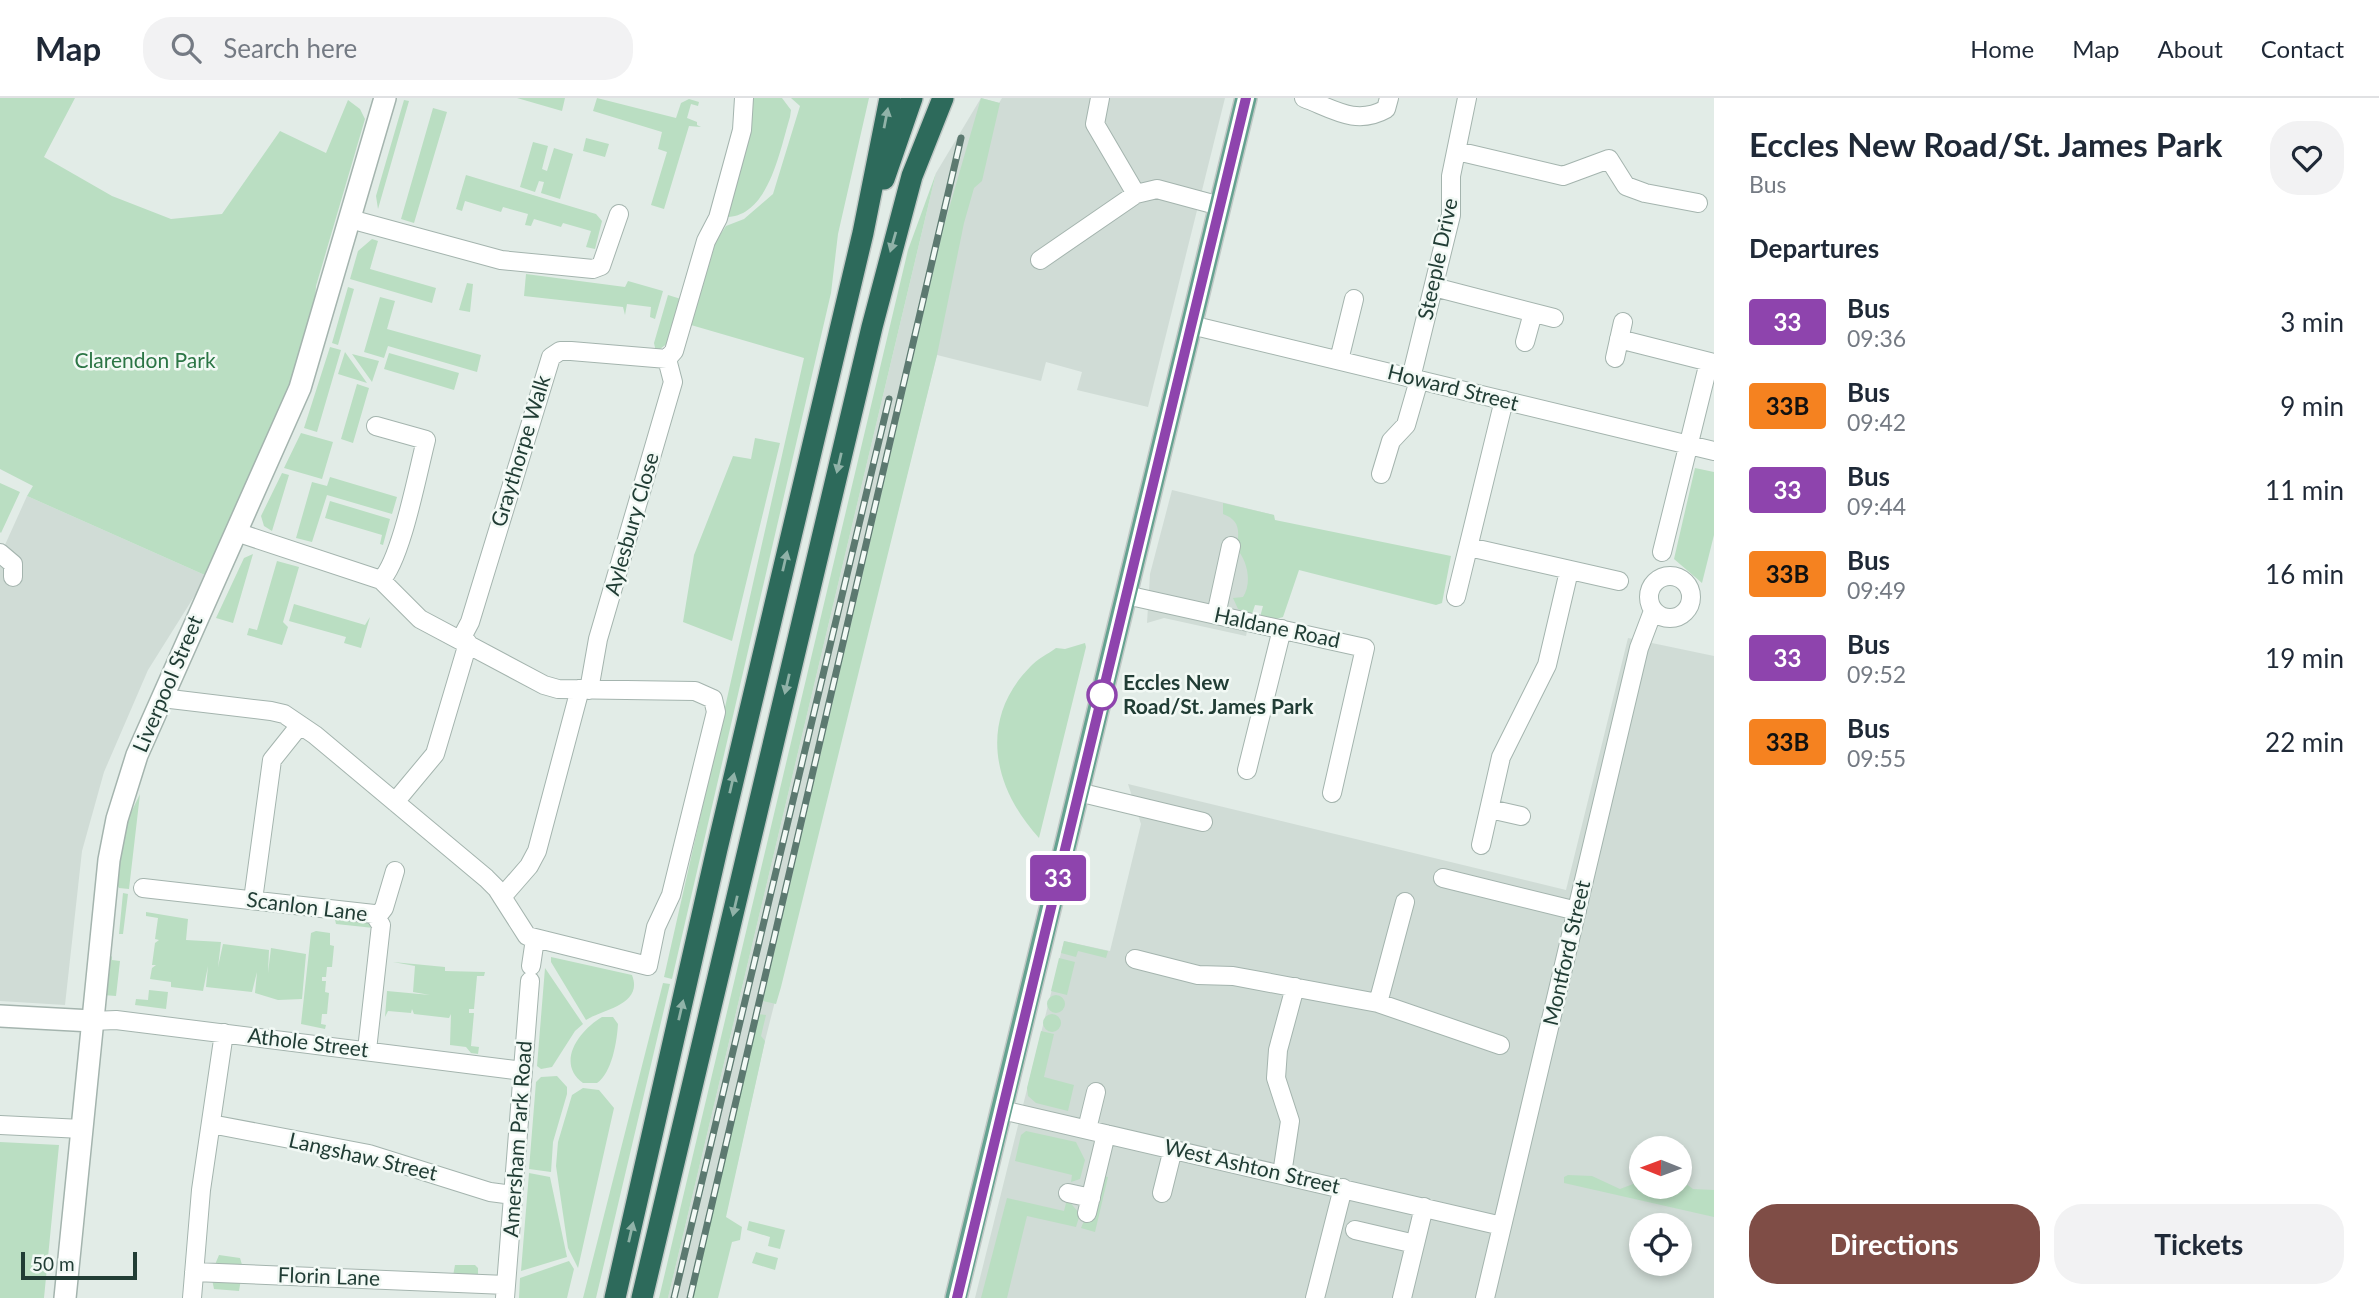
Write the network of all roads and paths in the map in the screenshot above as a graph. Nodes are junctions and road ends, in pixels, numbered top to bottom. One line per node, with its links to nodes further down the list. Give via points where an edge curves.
1 (890, 98): 17 (highway, one-way to 1)
2 (912, 98): 17 (highway)
3 (943, 98): 102 (highway, one-way to 102, via 912,176 872,327)
4 (1100, 98): 12 (street, via 1095,124)
5 (1246, 98): 14 (main road)
6 (1304, 98): 7 (street, via 1359,118 1386,109)
7 (1390, 98)
8 (1467, 98): 11 (street, Steeple Drive)
9 (381, 99): 16 (street, Liverpool Street)
10 (739, 99): 26 (street, via 742,130 718,218 706,241 674,351)
11 (1457, 151): 13 (street, via 1563,176 1609,159 1626,186); 19 (street, Steeple Drive, via 1451,176 1451,215)
12 (1136, 194): 14 (street, via 1157,189); 18 (street)
13 (1698, 203)
14 (1220, 206): 23 (main road)
15 (619, 214): 16 (street, via 607,255 601,266 593,269 501,260)
16 (350, 219): 35 (street, Liverpool Street, via 300,388)
17 (863, 233): 101 (highway, one-way to 17)
18 (1040, 260)
19 (1434, 287): 21 (street); 29 (street, Steeple Drive)
20 (1354, 299): 27 (street)
21 (1533, 313): 22 (street); 24 (street)
22 (1554, 318)
23 (1191, 325): 27 (street, Howard Street); 44 (main road)
24 (1525, 342)
25 (1615, 358): 28 (street, via 1621,330)
26 (667, 359): 49 (street, Graythorpe Walk, via 571,351 551,357); 50 (street, Aylesbury Close, via 673,382)
27 (1339, 360): 29 (street, Howard Street)
28 (1711, 362): 32 (street)
29 (1415, 379): 30 (street, Howard Street); 34 (street, Steeple Drive, via 1406,425 1391,441)
30 (1504, 400): 32 (street, Howard Street); 37 (street)
31 (376, 426): 42 (street, via 426,440 396,553)
32 (1688, 445): 33 (street, Howard Street); 38 (street)
33 (1714, 451)
34 (1381, 474)
35 (236, 532): 42 (street); 51 (street, Liverpool Street)
36 (1231, 546): 47 (street)
37 (1468, 547): 40 (street); 45 (street)
38 (1662, 552)
39 (0, 553): 41 (street, via 13,564)
40 (1569, 570): 43 (street); 57 (street, via 1547,665 1501,757)
41 (13, 577)
42 (381, 580): 49 (street, via 420,619)
43 (1619, 581)
44 (1126, 595): 47 (street, Haldane Road); 54 (main road)
45 (1456, 597)
46 (1653, 611): 67 (street, Montford Street, via 1639,648)
47 (1216, 615): 48 (street, Haldane Road)
48 (1282, 629): 53 (street); 55 (street, Haldane Road, via 1365,648)
49 (464, 641): 50 (street, via 544,685); 56 (street, via 435,754)
50 (585, 690): 64 (street, Aylesbury Close, via 537,852); 69 (street, via 695,691 714,702 716,712 671,895 656,927 648,966)
51 (162, 698): 52 (street, via 271,711); 74 (street, Liverpool Street, via 137,755 117,819)
52 (300, 725): 56 (street); 65 (street, via 272,760)
53 (1247, 770)
54 (1079, 792): 59 (street); 80 (main road)
55 (1332, 793)
56 (395, 802): 64 (street, via 486,878)
57 (1490, 809): 58 (street); 60 (street)
58 (1521, 816)
59 (1203, 822)
60 (1481, 845)
61 (395, 871): 68 (street)
62 (1443, 878): 67 (street)
63 (143, 888): 65 (street, Scanlon Lane)
64 (502, 897): 69 (street, via 527,936)
65 (253, 900): 68 (street, Scanlon Lane)
66 (1405, 902): 72 (street)
67 (1577, 911): 93 (street, Montford Street)
68 (377, 917): 77 (street, Scanlon Lane, via 381,925)
69 (535, 940): 78 (street, Amersham Park Road)
70 (1135, 959): 71 (street, via 1198,975)
71 (1295, 987): 72 (street); 87 (street, via 1278,1051 1276,1078 1290,1121)
72 (1378, 1003): 76 (street)
73 (0, 1016): 74 (street)
74 (92, 1021): 75 (street, Athole Street); 83 (street, Liverpool Street)
75 (224, 1033): 77 (street, Athole Street); 81 (street)
76 (1500, 1045)
77 (367, 1050): 78 (street, Athole Street)
78 (523, 1071): 91 (street, Amersham Park Road)
79 (1096, 1092): 84 (street)
80 (1002, 1110): 84 (street, West Ashton Street); 103 (main road)
81 (211, 1124): 91 (street, Langshaw Street, via 382,1156 490,1192); 96 (street)
82 (0, 1125): 83 (street)
83 (82, 1129): 99 (street, Liverpool Street)
84 (1087, 1129): 85 (street, West Ashton Street)
85 (1106, 1134): 86 (street, West Ashton Street); 89 (street, via 1089,1205)
86 (1173, 1149): 87 (street, West Ashton Street); 90 (street)
87 (1282, 1174): 88 (street, West Ashton Street)
88 (1343, 1188): 92 (street, West Ashton Street); 104 (street)
89 (1068, 1193)
90 (1162, 1193)
91 (513, 1195): 97 (street, Amersham Park Road)
92 (1424, 1208): 93 (street, West Ashton Street); 95 (street)
93 (1502, 1226): 98 (street, Montford Street)
94 (1356, 1230): 95 (street)
95 (1415, 1244): 105 (street)
96 (194, 1272): 97 (street, Florin Lane); 100 (street)
97 (506, 1292)
98 (1488, 1297)
99 (65, 1298)
100 (192, 1298)
101 (615, 1298)
102 (642, 1298)
103 (956, 1298)
104 (1315, 1298)
105 (1402, 1298)

